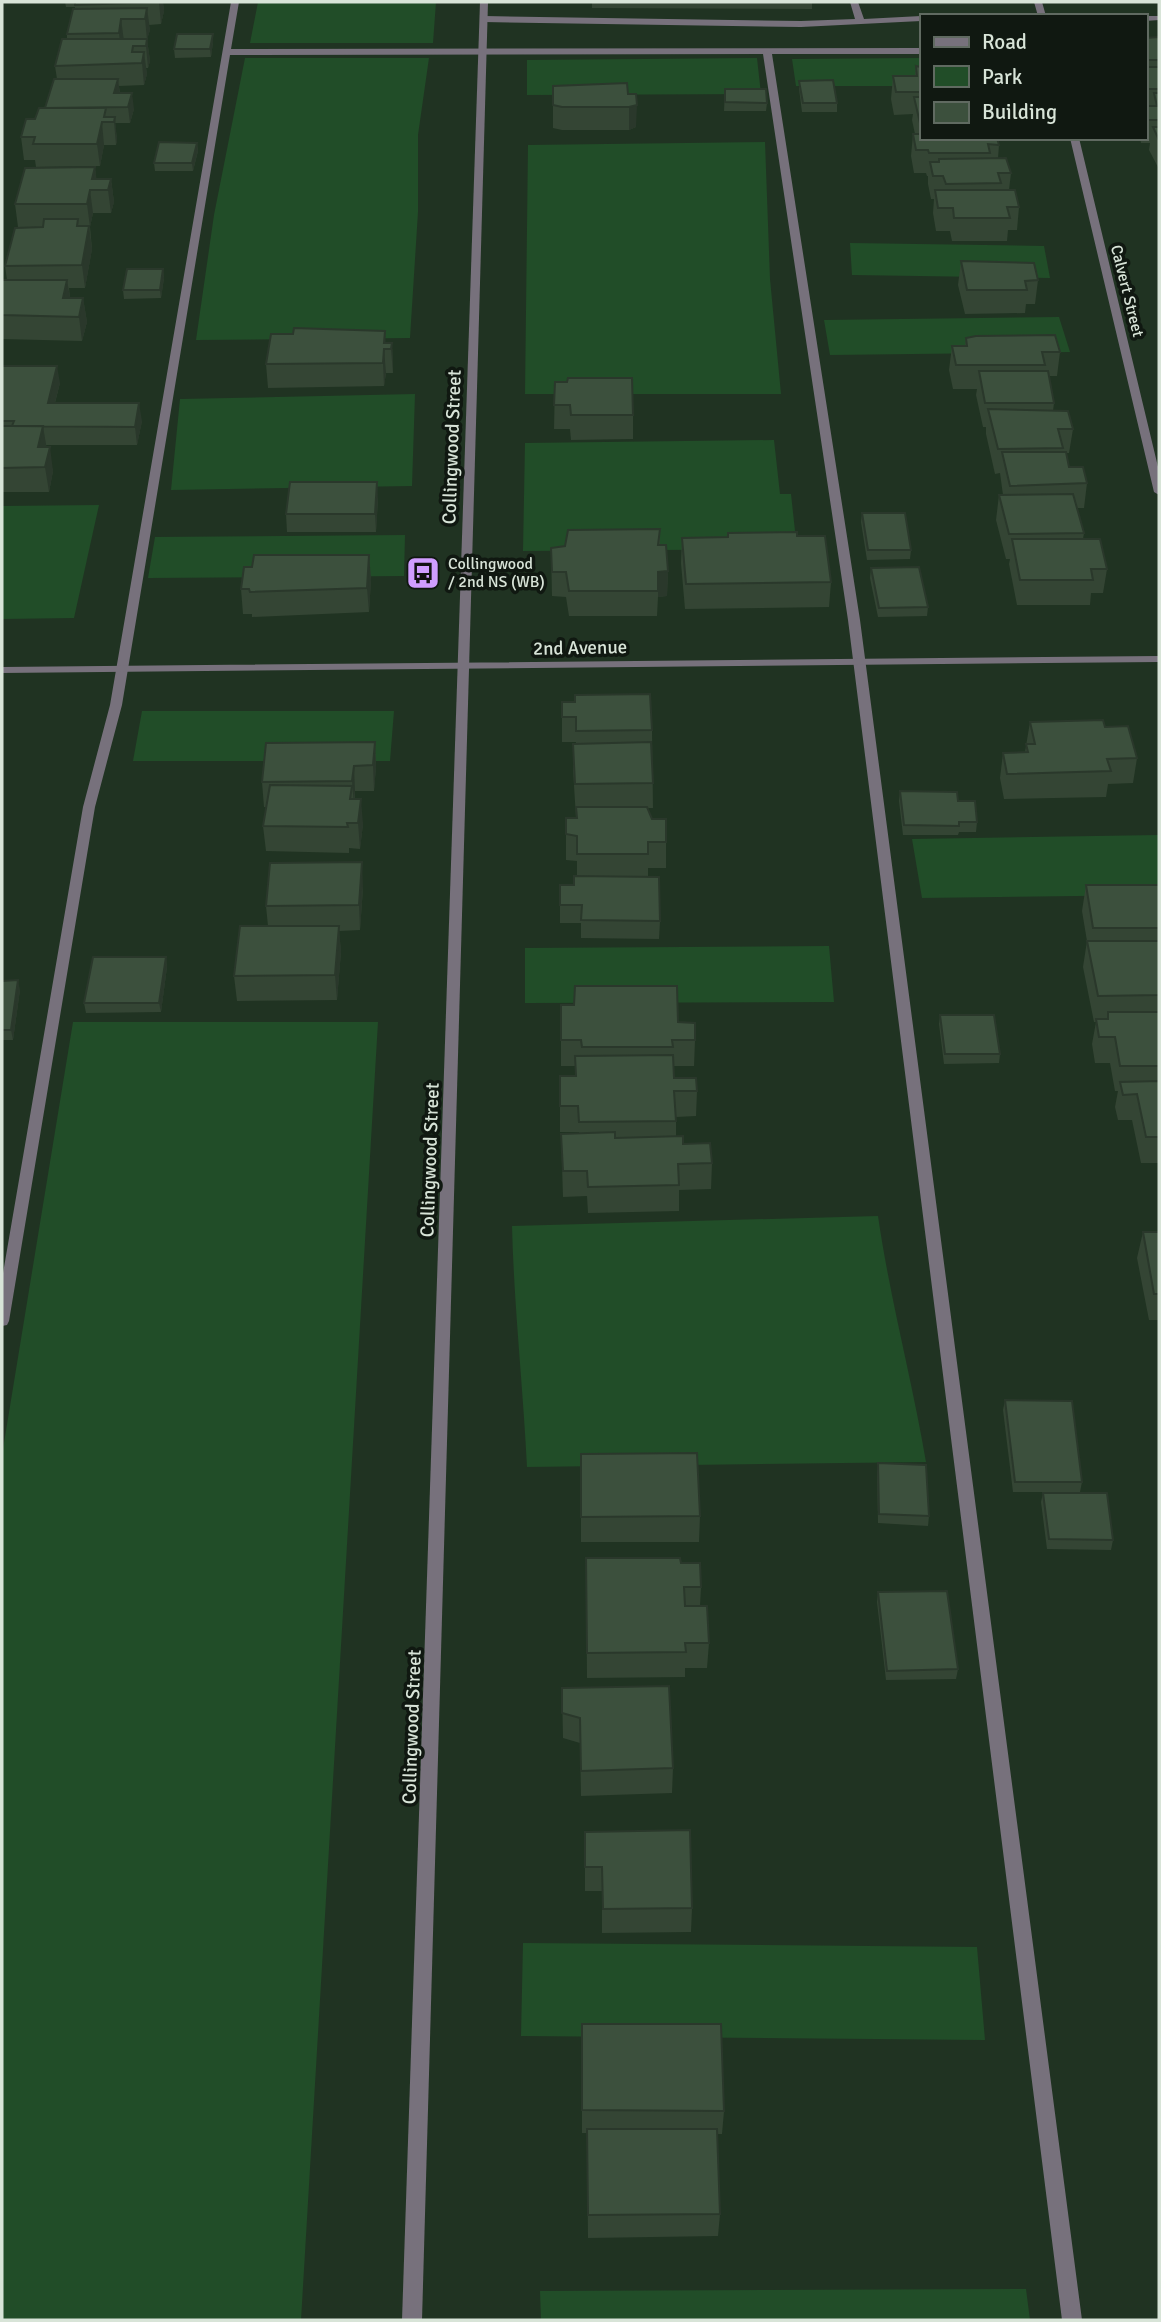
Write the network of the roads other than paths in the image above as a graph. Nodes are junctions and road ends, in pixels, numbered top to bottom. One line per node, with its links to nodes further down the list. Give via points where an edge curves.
1 (235, 2): 9 (street)
2 (484, 2): 4 (street, Collingwood Street)
3 (854, 2): 6 (street)
4 (484, 19): 6 (street); 10 (street, Collingwood Street)
5 (920, 19): 6 (street)
6 (860, 21)
7 (767, 51): 8 (street); 10 (street); 14 (street)
8 (920, 51)
9 (227, 52): 10 (street); 16 (street)
10 (482, 52): 15 (street, Collingwood Street)
11 (1074, 140): 12 (street, Calvert Street)
12 (1159, 492)
13 (1159, 659): 14 (street, 2nd Avenue)
14 (859, 663): 15 (street, 2nd Avenue); 20 (street)
15 (465, 667): 16 (street, 2nd Avenue); 19 (street, Collingwood Street)
16 (121, 669): 17 (street, 2nd Avenue); 18 (street, via 89,807)
17 (2, 670)
18 (2, 1321)
19 (412, 2320)
20 (1072, 2320)

